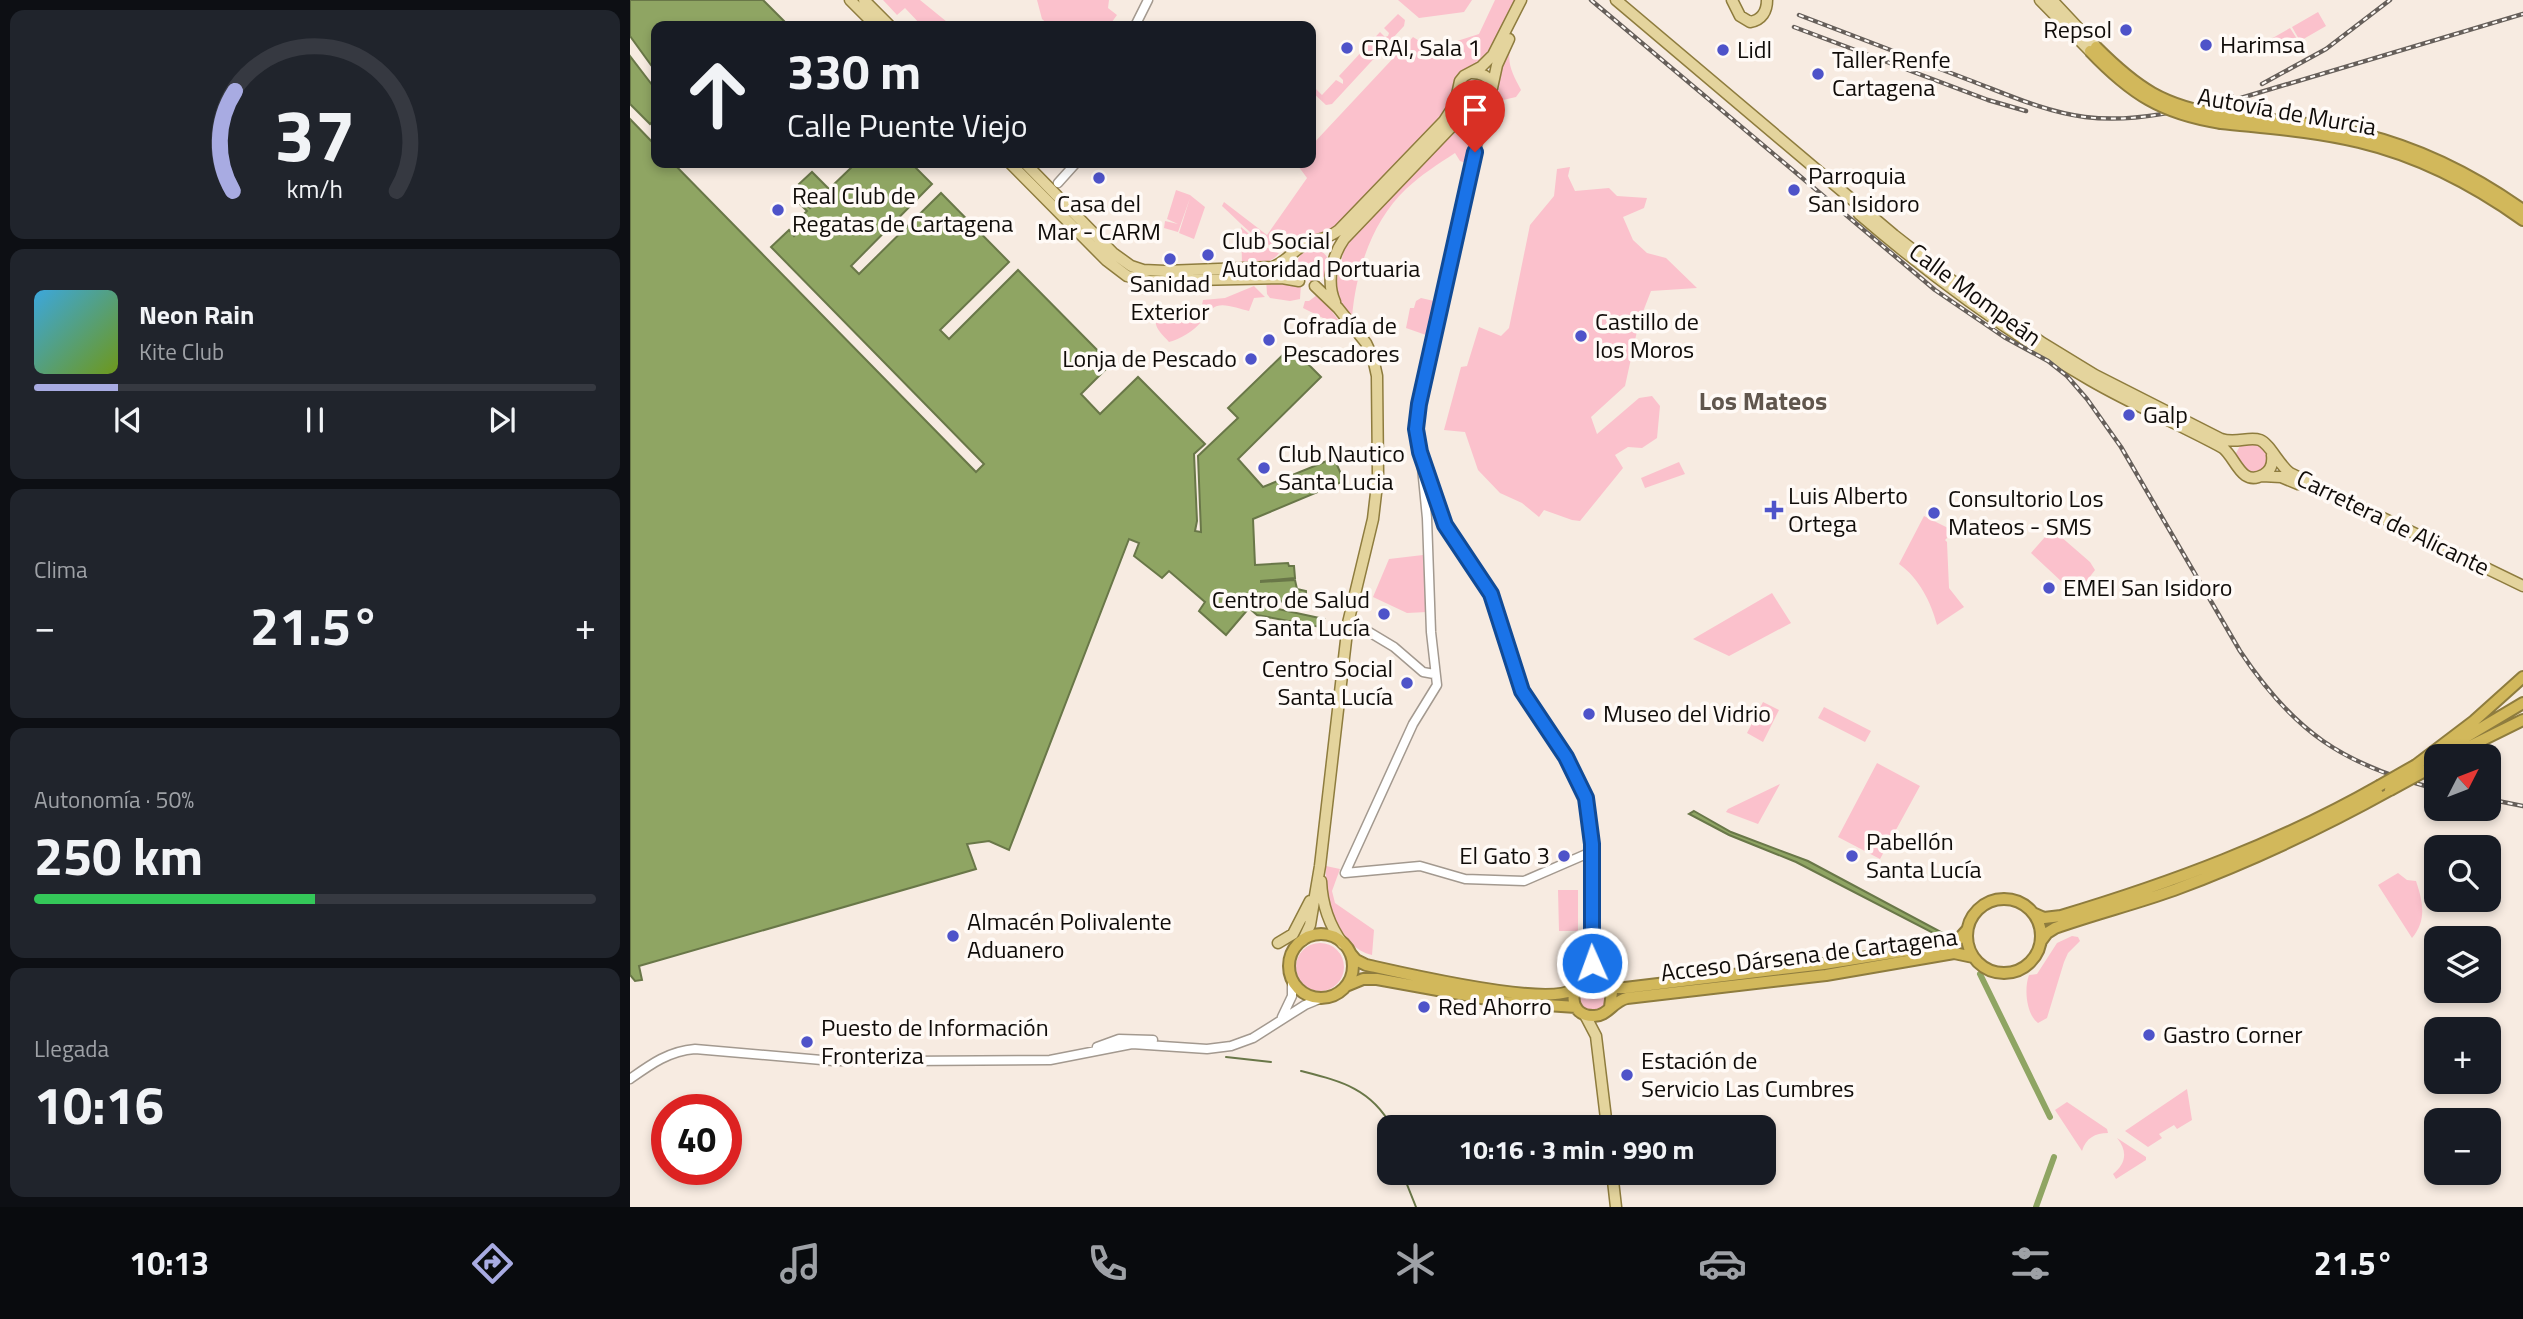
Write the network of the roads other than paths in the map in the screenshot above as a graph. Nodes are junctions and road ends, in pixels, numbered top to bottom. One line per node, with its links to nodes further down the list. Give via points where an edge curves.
1 (850, 0): 12 (main road)
2 (864, 0): 13 (main road)
3 (1148, 0): 14 (street)
4 (1521, 0): 16 (main road, via 1495,51)
5 (1527, 0): 17 (main road, via 1497,65)
6 (1608, 0): 20 (main road)
7 (1616, 0): 20 (main road)
8 (1767, 0): 11 (main road, via 1764,13 1754,22 1742,18)
9 (2040, 0): 15 (main road)
10 (2052, 0): 15 (main road)
11 (1736, 3)
12 (871, 21)
13 (885, 21)
14 (1137, 21)
15 (2093, 49): 27 (highway, Autovía de Murcia, bridge, via 2134,83 2174,104 2379,139 2454,169); 28 (highway, Autovía de Murcia, bridge, via 2129,89 2172,111 2377,147 2458,180)
16 (1472, 73): 17 (main road, via 1486,77); 18 (main road, via 1460,81)
17 (1492, 88): 19 (main road)
18 (1458, 93): 19 (main road, via 1464,102); 29 (main road, via 1440,125 1339,230)
19 (1479, 105): 21 (main road); 22 (street)
20 (1754, 121): 35 (main road, Calle Mompeán, via 1941,273); 35 (main road, Calle Mompeán, via 1937,278 1988,316)
21 (1450, 127): 22 (street, via 1466,125); 31 (main road, via 1346,236)
22 (1478, 134): 38 (street, via 1418,411)
23 (1018, 168): 26 (main road)
24 (1030, 168): 26 (main road)
25 (1070, 168): 26 (street)
26 (1048, 187): 30 (main road, via 1113,253 1137,269 1266,269); 32 (main road, via 1113,267 1133,278)
27 (2523, 210)
28 (2523, 220)
29 (1310, 244): 30 (main road); 31 (main road, via 1326,249)
30 (1294, 254): 32 (main road, via 1291,268)
31 (1332, 270): 33 (main road, via 1326,281); 34 (main road, via 1330,291)
32 (1299, 281): 33 (main road)
33 (1315, 286): 34 (main road)
34 (1340, 312): 43 (main road, via 1369,349 1377,392 1376,501)
35 (2064, 360): 36 (main road, via 2221,439); 39 (main road, via 2130,402 2221,447)
36 (2247, 440): 37 (main road, via 2263,442); 39 (main road, via 2237,449)
37 (2271, 451): 40 (main road, via 2271,466); 41 (main road, Carretera de Alicante, via 2294,476)
38 (1420, 452): 44 (street); 54 (street, via 1449,532 1487,587 1499,615 1522,691 1580,782 1590,814)
39 (2235, 462): 40 (main road, via 2243,475)
40 (2261, 476): 42 (main road, Carretera de Alicante, via 2287,479)
41 (2523, 586)
42 (2523, 593)
43 (1349, 620): 44 (street, via 1394,647 1423,672); 55 (main road)
44 (1434, 674): 54 (street, via 1437,685 1413,724 1345,873 1420,866 1475,880 1507,882 1534,877)
45 (2523, 677): 52 (highway)
46 (2523, 703): 52 (highway)
47 (2523, 710): 49 (highway)
48 (2523, 719): 50 (highway)
49 (2469, 744)
50 (2474, 744)
51 (2424, 767): 52 (highway)
52 (2418, 769): 53 (highway, bridge)
53 (2384, 788): 57 (highway, via 2169,881 2061,916); 60 (highway, via 2257,857 2055,928)
54 (1591, 852): 63 (street)
55 (1321, 866): 56 (main road); 62 (main road, via 1326,913)
56 (1317, 884): 59 (main road); 61 (main road, via 1296,930)
57 (2033, 913): 58 (highway, via 2013,900 1993,901 1974,914); 60 (highway)
58 (1967, 930): 64 (highway); 67 (highway, Acceso Dársena de Cartagena, via 1948,944 1853,960 1625,988)
59 (1303, 940): 62 (highway, via 1326,935); 65 (highway, via 1291,957)
60 (2041, 942): 64 (highway, via 2029,964 2011,973 1991,971)
61 (1278, 943)
62 (1346, 949): 68 (highway, via 1353,968); 69 (highway, via 1366,965 1515,993 1561,995)
63 (1591, 954): 66 (street); 67 (street, via 1593,967)
64 (1973, 957): 71 (highway, Acceso Dársena de Cartagena, via 1954,953 1815,976 1627,998)
65 (1292, 979): 70 (highway, via 1304,993); 73 (street, via 1290,1005)
66 (1583, 979): 67 (highway, via 1593,976); 69 (highway)
67 (1606, 982): 71 (highway, via 1613,995)
68 (1346, 986): 70 (highway); 72 (highway, via 1377,979)
69 (1574, 989): 72 (highway)
70 (1321, 998): 73 (street)
71 (1607, 1010): 72 (highway, via 1596,1016); 74 (main road)
72 (1580, 1011): 74 (main road)
73 (1273, 1027): 78 (street, via 1237,1044)
74 (1596, 1036): 81 (main road)
75 (1144, 1038): 76 (street); 77 (street); 78 (street)
76 (1101, 1044): 77 (street); 79 (street)
77 (1112, 1046): 78 (street); 79 (street)
78 (1200, 1049)
79 (1083, 1053): 80 (street, via 1043,1060 867,1061 692,1049 661,1058)
80 (630, 1079)
81 (1605, 1115)
82 (1613, 1185): 83 (main road)
83 (1616, 1207)

